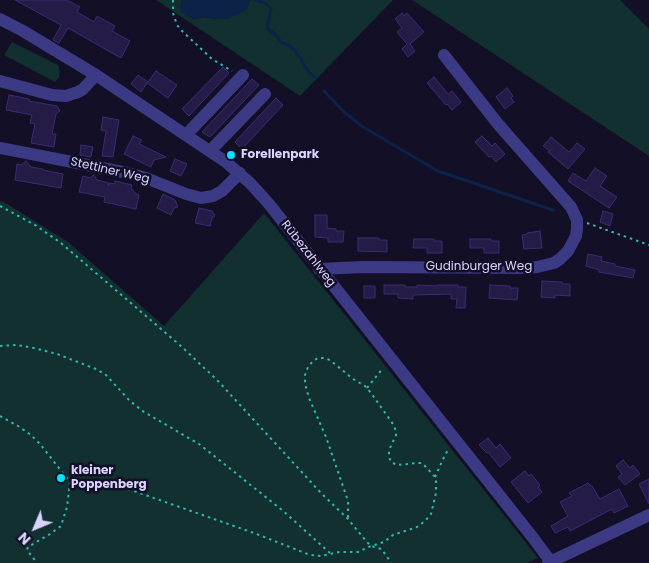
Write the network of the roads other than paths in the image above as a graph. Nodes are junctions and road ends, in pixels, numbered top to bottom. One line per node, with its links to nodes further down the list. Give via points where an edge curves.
1 (0, 19): 3 (street, Rübezahlweg)
2 (444, 55): 11 (street, Gudinburger Weg, via 498,124 571,207 577,220 572,244 564,256 537,267)
3 (96, 75): 5 (street, via 83,89 66,96); 7 (street, Rübezahlweg)
4 (242, 76): 7 (street)
5 (0, 81)
6 (265, 94): 9 (street)
7 (186, 135): 9 (street, Rübezahlweg)
8 (0, 148): 10 (street, Stettiner Weg, via 128,173 202,198 217,194)
9 (210, 151): 10 (street, Rübezahlweg)
10 (240, 173): 11 (street, Rübezahlweg)
11 (319, 268): 13 (street, Rübezahlweg)
12 (649, 515): 13 (street)
13 (550, 562)

